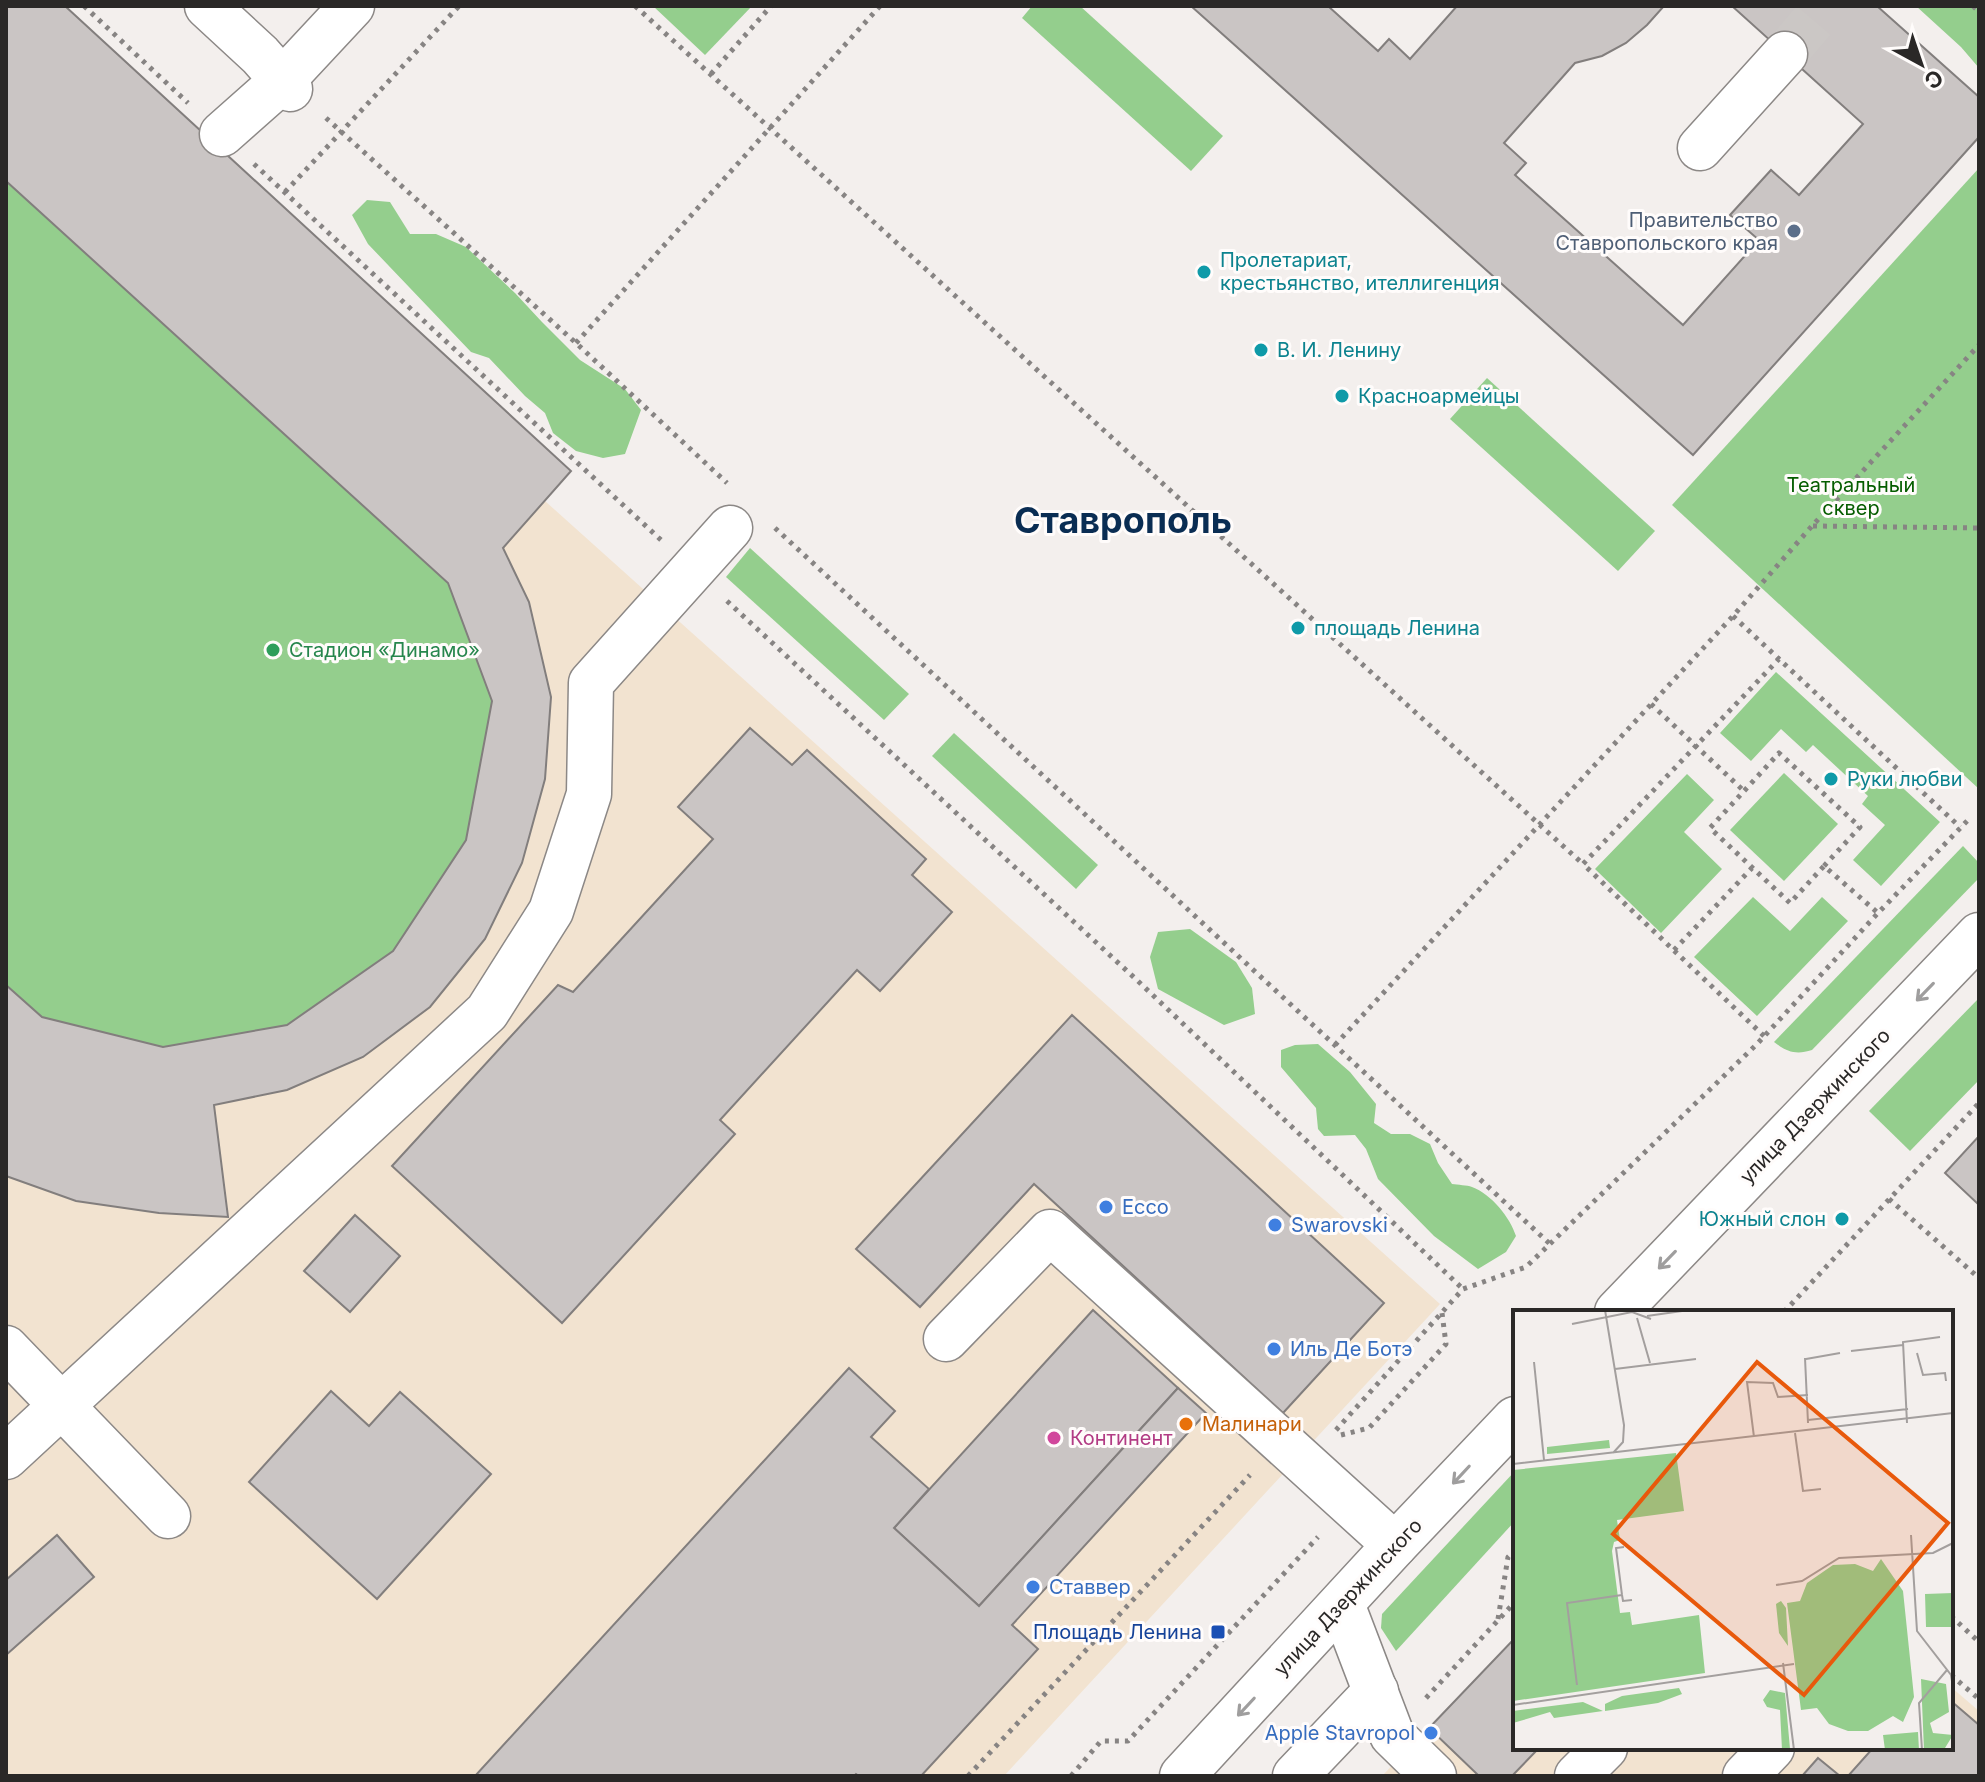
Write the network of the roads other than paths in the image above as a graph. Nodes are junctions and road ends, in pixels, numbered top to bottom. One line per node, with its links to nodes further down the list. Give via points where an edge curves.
1 (207, 6): 4 (main road)
2 (352, 6): 4 (main road)
3 (1785, 54): 6 (main road)
4 (286, 85): 5 (main road)
5 (222, 134)
6 (1700, 148)
7 (734, 511): 12 (main road, via 693,569 591,683 589,794 551,911 487,1012)
8 (1979, 935): 9 (main road, улица Дзержинского, one-way to 9)
9 (1622, 1310)
10 (946, 1339): 16 (main road, via 1050,1232)
11 (6, 1348): 12 (main road)
12 (62, 1406): 14 (main road); 15 (main road)
13 (1513, 1421): 16 (main road, улица Дзержинского, one-way to 16)
14 (6, 1457)
15 (168, 1516)
16 (1395, 1545): 17 (main road, улица Дзержинского)
17 (1342, 1604): 18 (main road); 21 (main road, улица Дзержинского, one-way to 21)
18 (1376, 1691): 22 (main road); 23 (main road, via 1392,1735)
19 (1603, 1750): 24 (main road)
20 (1770, 1750): 25 (main road)
21 (1182, 1776)
22 (1295, 1776)
23 (1434, 1776)
24 (1577, 1776)
25 (1745, 1776)

